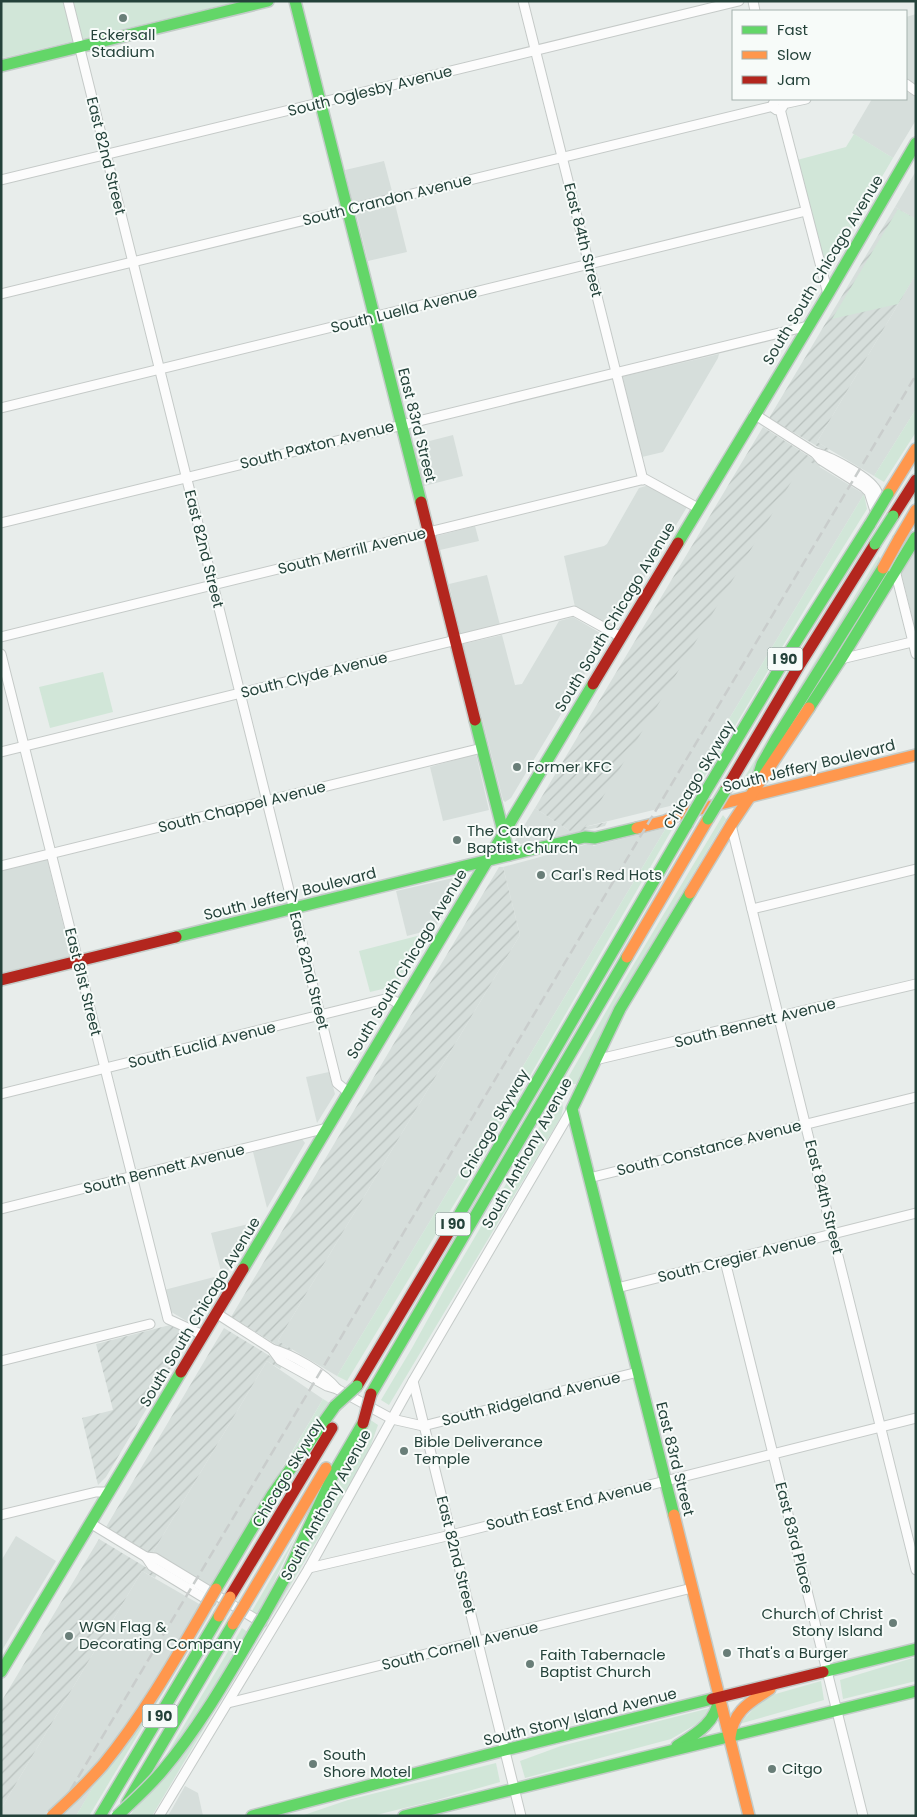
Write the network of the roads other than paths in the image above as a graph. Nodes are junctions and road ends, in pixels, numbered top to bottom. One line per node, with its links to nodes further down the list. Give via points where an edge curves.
1 (68, 1): 6 (street, East 82nd Street)
2 (268, 1): 6 (main road)
3 (296, 1): 10 (main road, East 83rd Street)
4 (524, 1): 7 (street, East 84th Street)
5 (739, 1): 7 (street, South Oglesby Avenue)
6 (79, 47): 8 (main road); 13 (street, East 82nd Street)
7 (536, 50): 10 (street, South Oglesby Avenue); 14 (street, East 84th Street)
8 (1, 66)
9 (800, 100): 11 (street, South Crandon Avenue)
10 (321, 102): 13 (street, South Oglesby Avenue); 16 (main road, East 83rd Street)
11 (778, 104): 14 (street, South Crandon Avenue); 17 (street)
12 (916, 144): 21 (main road, South South Chicago Avenue)
13 (106, 155): 15 (street, South Oglesby Avenue); 18 (street, East 82nd Street)
14 (563, 157): 16 (street, South Crandon Avenue); 19 (street, East 84th Street)
15 (1, 180)
16 (348, 209): 18 (street, South Crandon Avenue); 22 (main road, East 83rd Street)
17 (806, 211): 19 (street, South Luella Avenue); 21 (street)
18 (133, 262): 20 (street, South Crandon Avenue); 24 (street, East 82nd Street)
19 (589, 264): 22 (street, South Luella Avenue); 25 (street, East 84th Street)
20 (1, 294)
21 (828, 294): 23 (main road, South South Chicago Avenue)
22 (374, 317): 24 (street, South Luella Avenue); 28 (main road, East 83rd Street)
23 (808, 326): 25 (street, South Paxton Avenue); 27 (main road, South South Chicago Avenue)
24 (160, 370): 26 (street, South Luella Avenue); 30 (street, East 82nd Street)
25 (616, 372): 28 (street, South Paxton Avenue); 31 (street, East 84th Street)
26 (1, 408)
27 (754, 414): 33 (main road, South South Chicago Avenue); 38 (street, via 864,486 869,492 890,567)
28 (401, 424): 30 (street, South Paxton Avenue); 36 (main road, East 83rd Street)
29 (916, 450): 90 (main road, Chicago Skyway / I 90, bridge, via 785,659 357,1386)
30 (186, 477): 35 (street, South Paxton Avenue); 39 (street, East 82nd Street)
31 (643, 480): 33 (street); 36 (street, South Merrill Avenue)
32 (916, 480): 93 (main road, Chicago Skyway / I 90, bridge, via 800,664 708,819 371,1394)
33 (698, 508): 41 (main road, South South Chicago Avenue)
34 (916, 510): 52 (main road, bridge, via 776,739 759,771)
35 (1, 523)
36 (428, 532): 39 (street, South Merrill Avenue); 42 (main road, East 83rd Street)
37 (916, 537): 38 (main road, South Anthony Avenue)
38 (895, 571): 43 (street); 46 (main road, South Anthony Avenue)
39 (213, 585): 40 (street, South Merrill Avenue); 47 (street, East 82nd Street)
40 (1, 637)
41 (621, 637): 42 (street, South Clyde Avenue, via 574,611); 55 (main road, South South Chicago Avenue)
42 (455, 640): 47 (street, South Clyde Avenue); 49 (main road, East 83rd Street)
43 (914, 642): 45 (street); 46 (street)
44 (1, 654): 48 (street, East 81st Street)
45 (916, 654)
46 (841, 659): 52 (main road, South Anthony Avenue)
47 (240, 693): 48 (street, South Clyde Avenue); 53 (street, East 82nd Street)
48 (24, 746): 50 (street, South Clyde Avenue); 56 (street, East 81st Street)
49 (482, 748): 53 (street, South Chappel Avenue); 55 (main road, East 83rd Street)
50 (1, 752)
51 (916, 755): 52 (main road, South Jeffery Boulevard)
52 (752, 795): 54 (main road, South Anthony Avenue); 57 (main road, South Jeffery Boulevard, via 680,814 664,813 594,831 585,837)
53 (267, 801): 56 (street, South Chappel Avenue); 61 (street, East 82nd Street)
54 (731, 825): 62 (street, East 84th Street); 69 (main road, South Anthony Avenue, via 620,1009)
55 (504, 833): 57 (main road, East 83rd Street); 58 (main road, South South Chicago Avenue)
56 (51, 853): 59 (street, South Chappel Avenue); 63 (street, East 81st Street)
57 (509, 855): 58 (main road, South Jeffery Boulevard)
58 (487, 860): 61 (main road, South Jeffery Boulevard); 66 (main road, South South Chicago Avenue)
59 (1, 866)
60 (916, 869): 62 (street)
61 (294, 908): 63 (main road, South Jeffery Boulevard); 67 (street, East 82nd Street)
62 (752, 909): 68 (street, East 84th Street)
63 (78, 962): 64 (main road, South Jeffery Boulevard); 70 (street, East 81st Street)
64 (1, 980)
65 (916, 984): 68 (street, South Bennett Avenue)
66 (401, 1005): 67 (street, South Euclid Avenue, via 389,998); 71 (main road, South South Chicago Avenue)
67 (320, 1016): 70 (street, South Euclid Avenue); 71 (street, East 82nd Street, via 337,1083)
68 (779, 1017): 69 (street, South Bennett Avenue); 75 (street, East 84th Street)
69 (595, 1060): 74 (main road, South Anthony Avenue)
70 (105, 1069): 72 (street, South Euclid Avenue); 77 (street, East 81st Street)
71 (348, 1092): 76 (main road, South South Chicago Avenue)
72 (1, 1094)
73 (916, 1097): 75 (street, South Constance Avenue)
74 (572, 1109): 78 (main road, East 83rd Street); 89 (street, South Anthony Avenue)
75 (806, 1124): 78 (street, South Constance Avenue); 81 (street, East 84th Street)
76 (327, 1128): 77 (street, South Bennett Avenue); 84 (main road, South South Chicago Avenue)
77 (132, 1177): 79 (street, South Bennett Avenue); 86 (street, East 81st Street, via 168,1319)
78 (589, 1178): 83 (main road, East 83rd Street)
79 (1, 1209)
80 (916, 1213): 81 (street, South Cregier Avenue)
81 (833, 1234): 82 (street, South Cregier Avenue); 95 (street, East 84th Street)
82 (725, 1261): 83 (street, South Cregier Avenue); 96 (street, East 83rd Place)
83 (617, 1288): 88 (main road, East 83rd Street)
84 (216, 1313): 86 (main road, South South Chicago Avenue); 92 (street, via 272,1350 284,1352 330,1380 338,1389)
85 (150, 1324): 87 (street)
86 (203, 1336): 98 (main road, South South Chicago Avenue)
87 (1, 1360)
88 (638, 1372): 94 (street, South Ridgeland Avenue); 97 (main road, East 83rd Street)
89 (413, 1381): 92 (street, South Anthony Avenue); 94 (street, East 82nd Street)
90 (339, 1409): 120 (main road, bridge, via 272,1495 143,1712 120,1745); 121 (main road, Chicago Skyway / I 90, bridge)
91 (916, 1418): 95 (street, South East End Avenue)
92 (392, 1419): 94 (street); 102 (street, South Anthony Avenue)
93 (359, 1421): 122 (main road, Chicago Skyway / I 90, bridge); 122 (main road, bridge, via 288,1572 210,1705 163,1769)
94 (423, 1426): 101 (street, East 82nd Street)
95 (880, 1427): 96 (street, South East End Avenue); 103 (street, East 84th Street)
96 (773, 1454): 97 (street, South East End Avenue); 109 (street, East 83rd Place)
97 (665, 1481): 101 (street, South East End Avenue); 104 (main road, East 83rd Street)
98 (109, 1492): 99 (street, via 96,1492); 100 (main road, South South Chicago Avenue)
99 (1, 1515)
100 (90, 1523): 105 (street, via 146,1557 152,1566 236,1617 261,1632); 108 (main road, South South Chicago Avenue)
101 (451, 1534): 102 (street, South East End Avenue); 106 (street, East 82nd Street)
102 (309, 1568): 105 (street, South Anthony Avenue)
103 (916, 1570)
104 (692, 1588): 106 (street, South Cornell Avenue); 112 (main road, East 83rd Street)
105 (270, 1632): 113 (street, South Anthony Avenue)
106 (478, 1642): 113 (street, South Cornell Avenue); 116 (street, East 82nd Street)
107 (916, 1649): 109 (main road, South Stony Island Avenue)
108 (2, 1668)
109 (827, 1671): 110 (main road, South Stony Island Avenue); 114 (street, East 83rd Place)
110 (778, 1683): 112 (main road, South Stony Island Avenue); 115 (main road, via 743,1708 732,1723)
111 (916, 1691): 114 (main road)
112 (719, 1698): 115 (main road, East 83rd Street); 116 (main road, South Stony Island Avenue); 117 (main road, via 716,1716)
113 (228, 1703): 123 (street, South Anthony Avenue)
114 (837, 1711): 115 (main road); 128 (street, East 83rd Place)
115 (730, 1738): 117 (main road); 127 (main road, East 83rd Street)
116 (505, 1750): 118 (street, East 82nd Street); 119 (main road, South Stony Island Avenue)
117 (665, 1753): 118 (main road)
118 (514, 1789): 125 (main road); 126 (street, East 82nd Street)
119 (291, 1811): 124 (main road, South Stony Island Avenue)
120 (52, 1816)
121 (100, 1816)
122 (118, 1816)
123 (159, 1816)
124 (252, 1816)
125 (404, 1816)
126 (521, 1816)
127 (749, 1816)
128 (863, 1816)

